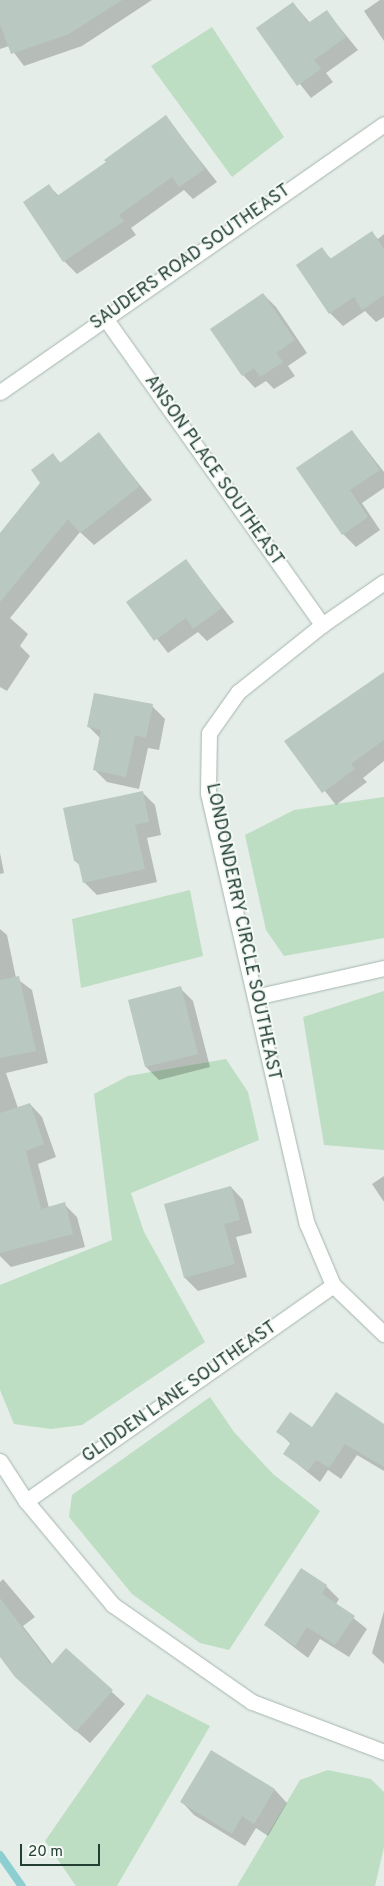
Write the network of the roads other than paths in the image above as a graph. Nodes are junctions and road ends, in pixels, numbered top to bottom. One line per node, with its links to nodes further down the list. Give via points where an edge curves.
1 (384, 124): 2 (street, SAUDERS ROAD SOUTHEAST)
2 (105, 318): 3 (street, SAUDERS ROAD SOUTHEAST); 5 (street, ANSON PLACE SOUTHEAST)
3 (0, 392)
4 (384, 582): 5 (street, LONDONDERRY CIRCLE SOUTHEAST)
5 (322, 625): 7 (street, LONDONDERRY CIRCLE SOUTHEAST, via 238,692 209,733 208,793)
6 (384, 968): 7 (street)
7 (255, 997): 8 (street, LONDONDERRY CIRCLE SOUTHEAST, via 307,1224)
8 (333, 1286): 9 (street, LONDONDERRY CIRCLE SOUTHEAST); 11 (street, GLIDDEN LANE SOUTHEAST)
9 (384, 1334)
10 (0, 1461): 11 (street)
11 (26, 1501): 12 (street, via 113,1606 252,1702)
12 (384, 1752)

